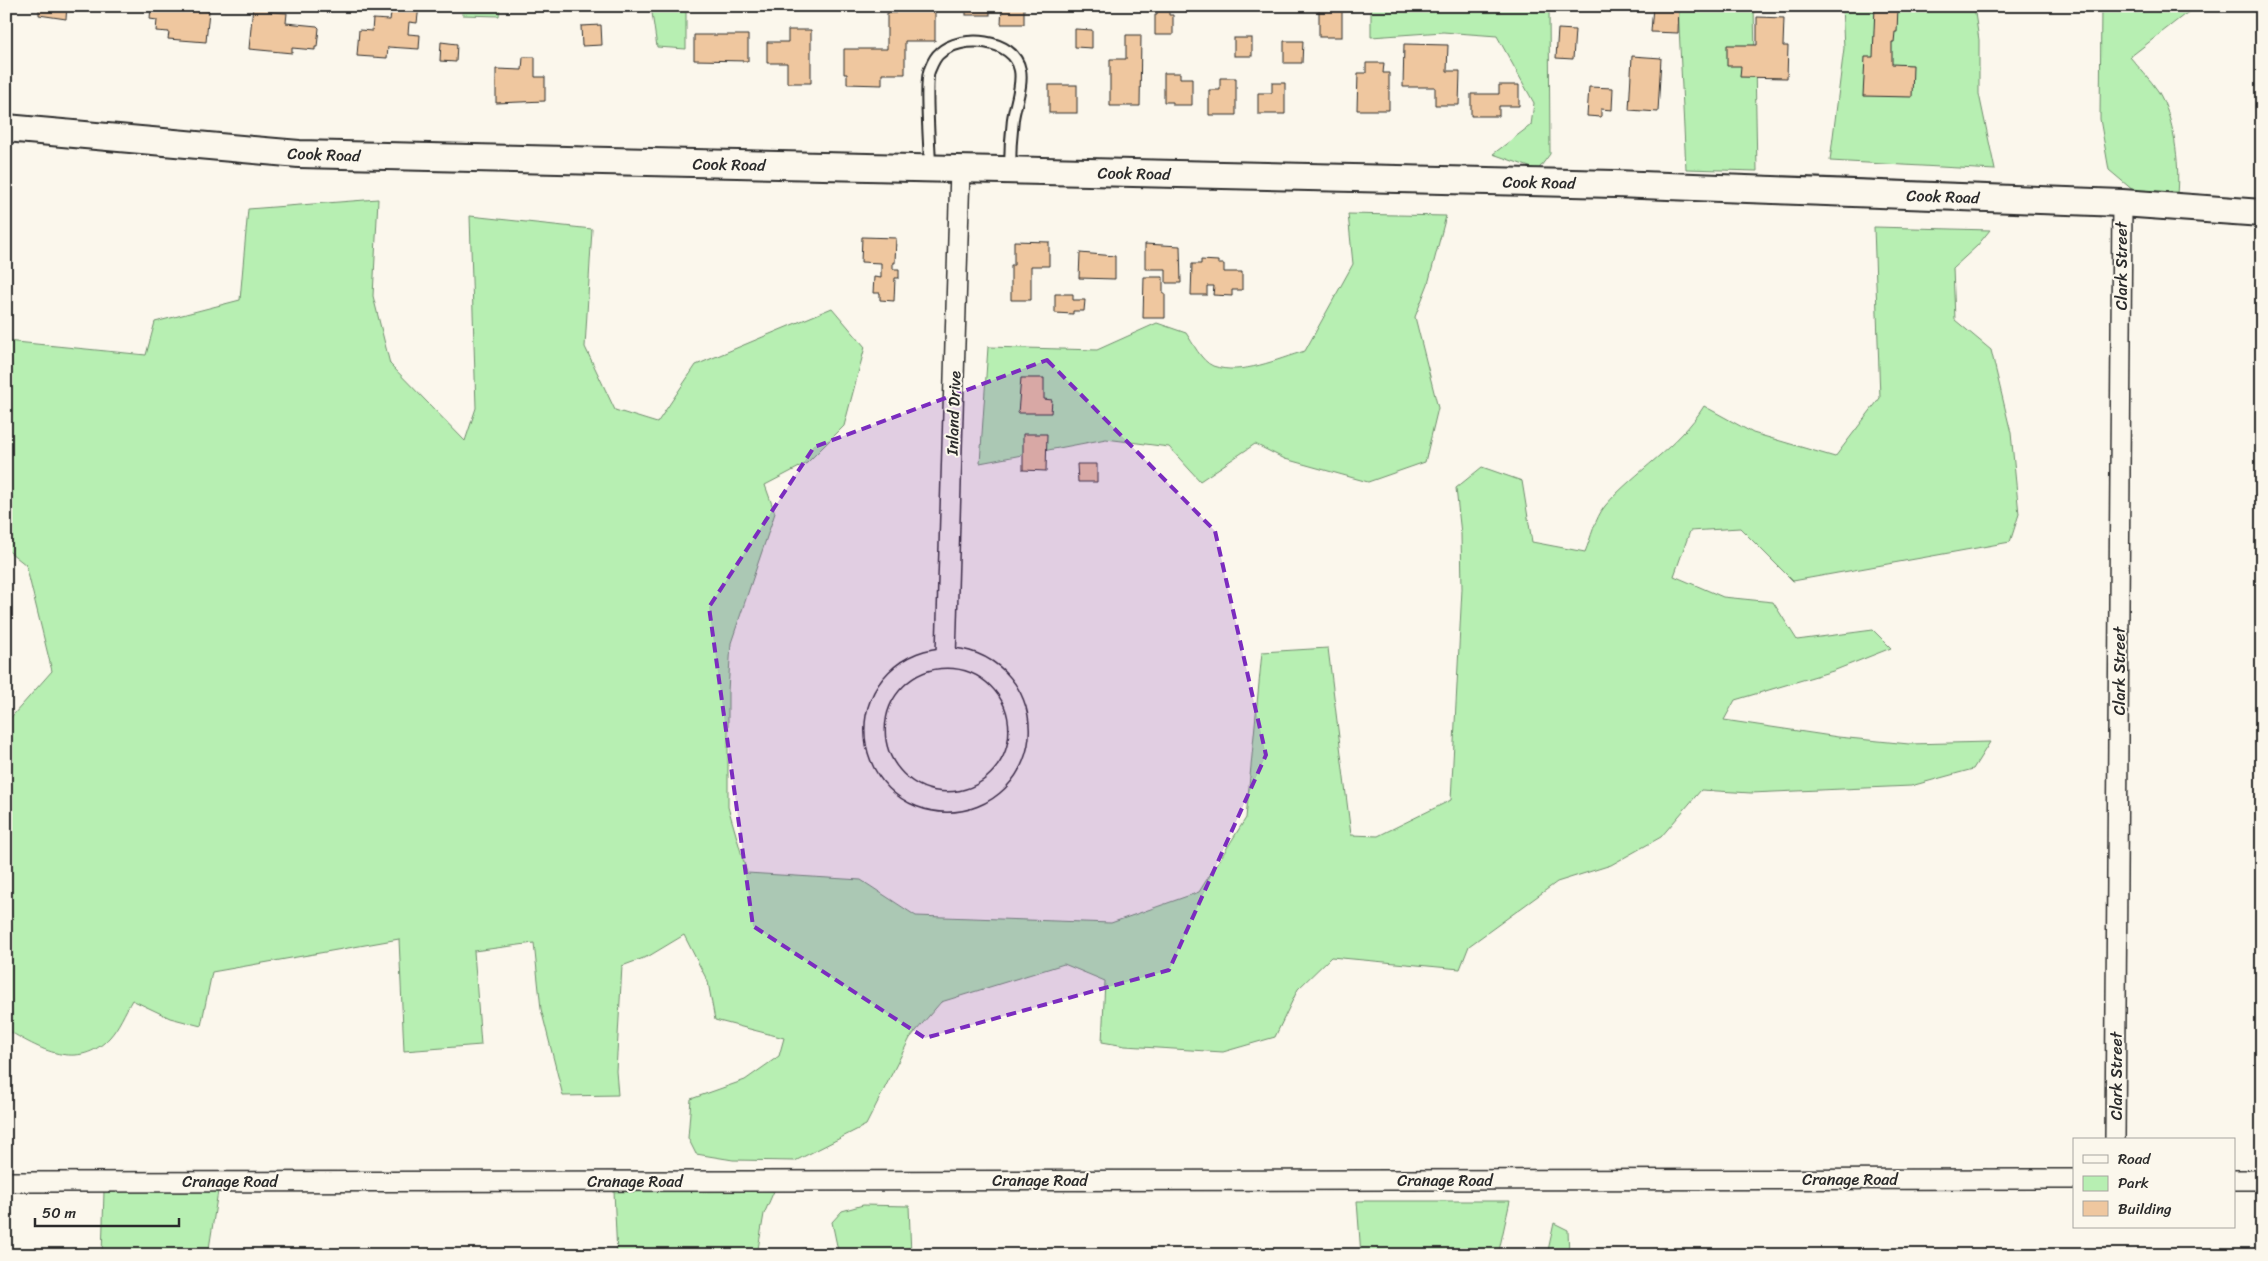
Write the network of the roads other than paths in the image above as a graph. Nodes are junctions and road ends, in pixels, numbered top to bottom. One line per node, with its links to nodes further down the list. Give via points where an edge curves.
1 (6, 128): 2 (street, Cook Road, via 299,154)
2 (930, 168): 3 (street, Cook Road); 4 (lane, via 928,70 939,53 971,41 991,43 1009,52 1018,63 1020,83 1013,119)
3 (960, 169): 4 (street, Cook Road); 7 (street, Inland Drive)
4 (1010, 170): 5 (street, Cook Road, via 1615,184)
5 (2122, 203): 6 (street, Cook Road); 8 (street, Clark Street)
6 (2262, 213)
7 (946, 657): 7 (street, via 921,662 899,675 886,689 876,712 875,748 890,777 916,797 932,802 958,802 992,788 1009,769 1020,730 1015,705 992,673 969,661)
8 (2115, 1138)
9 (2073, 1179): 12 (street, Cranage Road)
10 (2236, 1180): 11 (street)
11 (2262, 1180)
12 (6, 1182)

